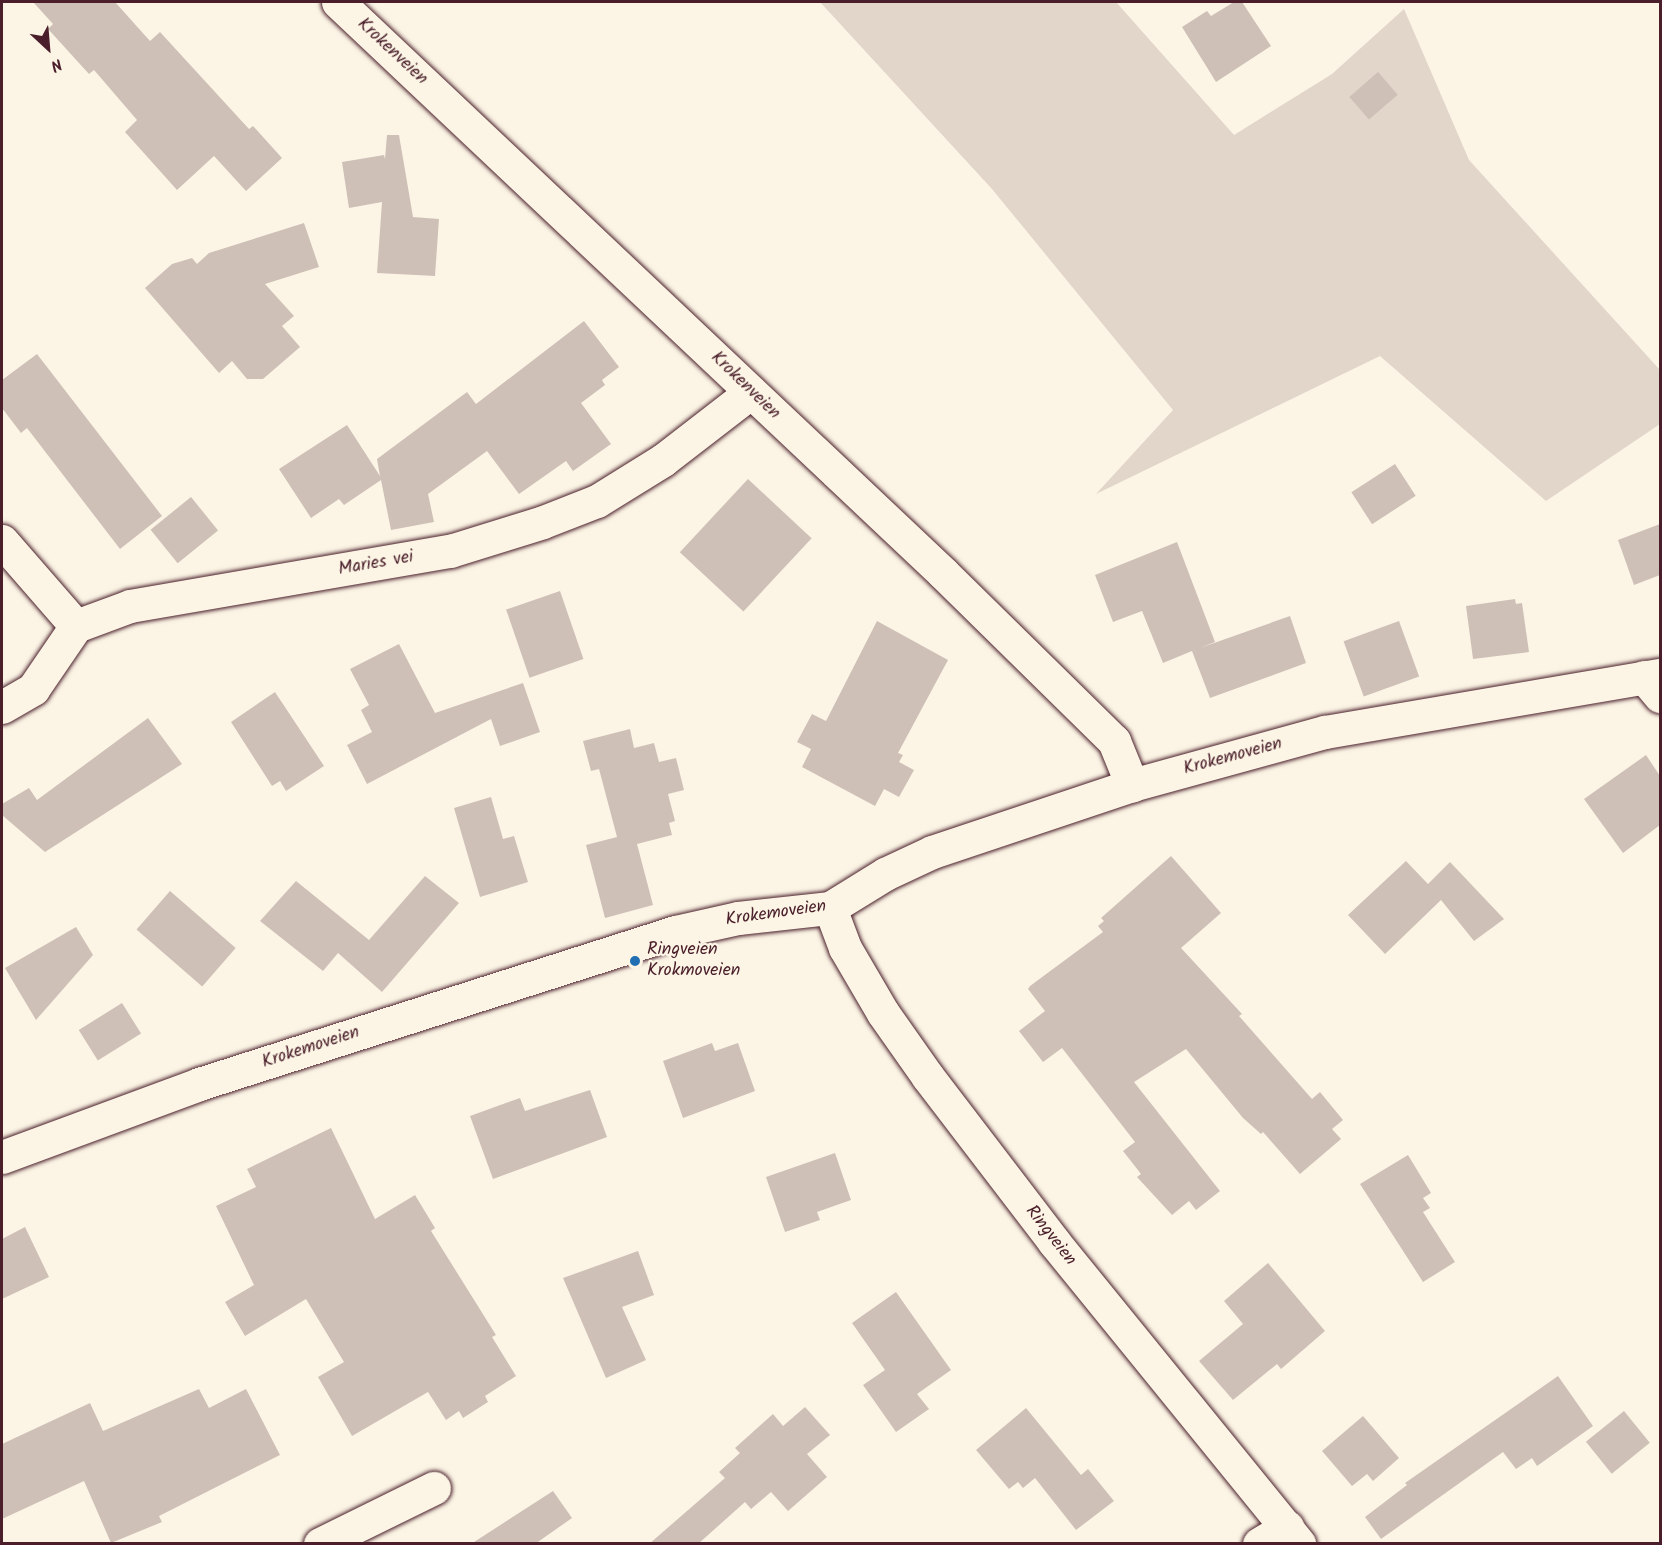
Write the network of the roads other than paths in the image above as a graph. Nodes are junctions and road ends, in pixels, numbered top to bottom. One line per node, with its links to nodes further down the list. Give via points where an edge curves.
1 (338, 2): 2 (main road, Krokenveien)
2 (751, 392): 4 (main road, Maries vei, via 663,460 597,501 543,522 450,551 130,606); 7 (main road, Krokenveien, via 1114,741)
3 (2, 541): 4 (main road)
4 (76, 626): 6 (main road, via 33,689)
5 (1655, 683): 7 (main road, Krokemoveien, via 1325,732)
6 (2, 707)
7 (1132, 785): 8 (main road, Krokemoveien, via 932,852 885,874)
8 (830, 908): 9 (main road, Krokemoveien, via 738,918 675,932 199,1084); 11 (main road, Ringveien, via 845,948 883,1013 928,1077 1054,1242)
9 (2, 1157)
10 (434, 1488): 12 (main road)
11 (1293, 1535): 13 (main road)
12 (320, 1544)
13 (1259, 1544)

